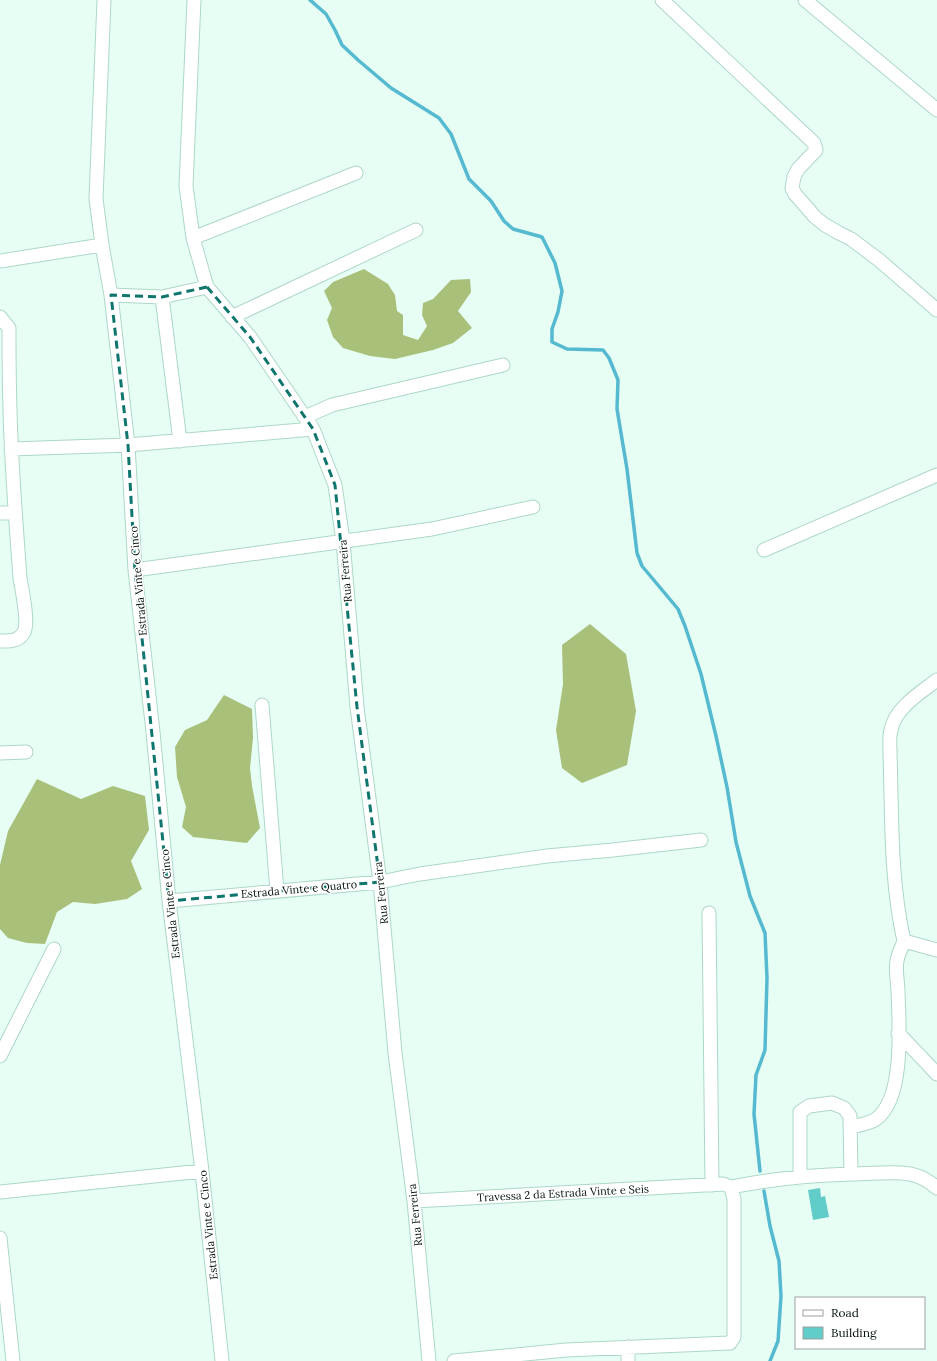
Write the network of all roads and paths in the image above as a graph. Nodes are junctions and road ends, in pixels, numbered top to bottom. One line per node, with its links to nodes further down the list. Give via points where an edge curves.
1 (104, 0): 9 (street, Estrada Vinte e Cinco, via 96,199)
2 (194, 0): 8 (street, via 186,186)
3 (662, 0): 14 (street, via 814,143 816,150 798,169 792,188 815,217 879,260)
4 (805, 0): 5 (street)
5 (937, 110)
6 (356, 173): 8 (street)
7 (416, 230): 16 (street)
8 (193, 238): 11 (street)
9 (102, 245): 10 (street); 12 (street, Estrada Vinte e Cinco)
10 (0, 262)
11 (207, 287): 13 (street); 16 (street, Rua Ferreira)
12 (111, 295): 13 (street); 22 (street, Estrada Vinte e Cinco)
13 (162, 296): 21 (street)
14 (937, 310)
15 (0, 317): 18 (street, via 10,328)
16 (232, 317): 19 (street, Rua Ferreira, via 250,338)
17 (503, 365): 19 (street, via 332,406)
18 (5, 406): 23 (street)
19 (305, 417): 20 (street, Rua Ferreira)
20 (313, 429): 21 (street); 28 (street, Rua Ferreira, via 335,485)
21 (180, 441): 22 (street)
22 (128, 445): 23 (street); 30 (street, Estrada Vinte e Cinco)
23 (11, 449): 27 (street)
24 (937, 475): 29 (street)
25 (533, 507): 28 (street, via 432,529)
26 (0, 513): 27 (street)
27 (15, 513): 31 (street, via 26,622 19,639)
28 (343, 541): 30 (street); 37 (street, Rua Ferreira, via 357,707)
29 (764, 550)
30 (135, 570): 39 (street, Estrada Vinte e Cinco)
31 (0, 641)
32 (937, 680): 41 (street, via 901,711 891,731 895,890)
33 (262, 705): 38 (street)
34 (26, 752): 35 (street)
35 (0, 753)
36 (701, 840): 37 (street, Estrada Vinte e Quatro, via 547,856)
37 (380, 882): 38 (street, Estrada Vinte e Quatro); 55 (street, Rua Ferreira, via 395,1053)
38 (277, 891): 39 (street, Estrada Vinte e Quatro)
39 (169, 902): 48 (street, Estrada Vinte e Cinco)
40 (709, 913): 51 (street)
41 (904, 941): 43 (street); 44 (street, via 897,962)
42 (54, 949): 45 (street)
43 (937, 950)
44 (898, 1033): 46 (street); 47 (street, via 897,1074 888,1105 875,1120)
45 (0, 1056)
46 (937, 1074)
47 (850, 1127): 49 (street); 50 (street, via 850,1116 844,1108 832,1103 809,1106 800,1112)
48 (202, 1171): 54 (street); 59 (street, Estrada Vinte e Cinco)
49 (851, 1174): 50 (street, Travessa 2 da Estrada Vinte e Seis); 53 (street, Travessa 2 da Estrada Vinte e Seis, via 911,1174 924,1178)
50 (800, 1178): 52 (street, Travessa 2 da Estrada Vinte e Seis)
51 (712, 1185): 52 (street, Travessa 2 da Estrada Vinte e Seis, via 723,1184); 55 (street, Travessa 2 da Estrada Vinte e Seis)
52 (731, 1187): 57 (street, via 734,1199 734,1337 730,1343 725,1344)
53 (937, 1187)
54 (0, 1192)
55 (414, 1201): 60 (street, Rua Ferreira)
56 (0, 1238): 58 (street)
57 (628, 1348): 61 (street, via 566,1350); 62 (street)
58 (13, 1361)
59 (222, 1361)
60 (429, 1361)
61 (454, 1361)
62 (628, 1361)

